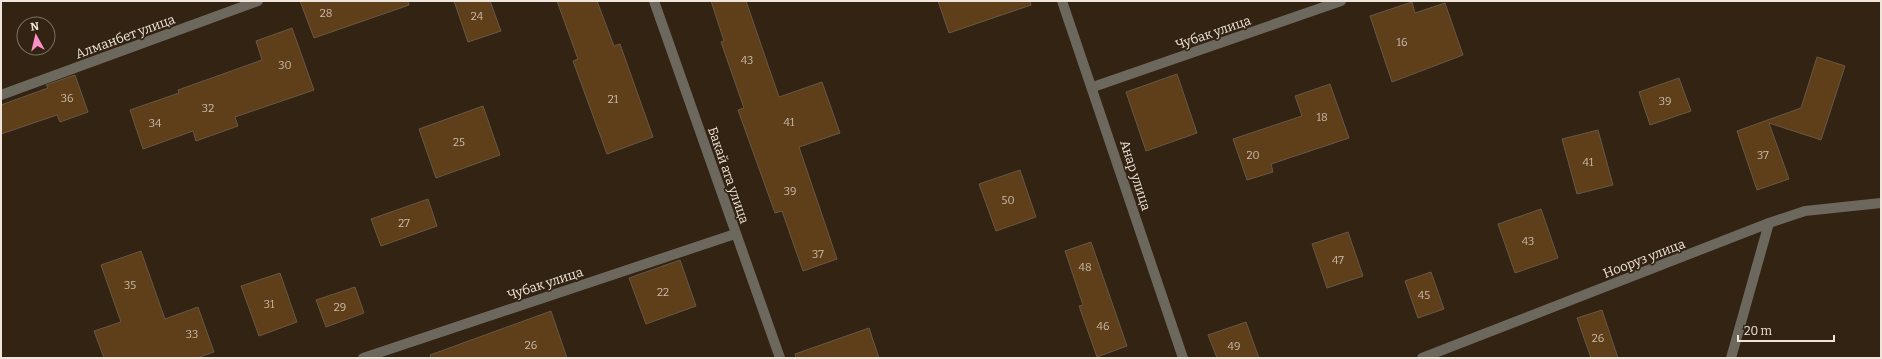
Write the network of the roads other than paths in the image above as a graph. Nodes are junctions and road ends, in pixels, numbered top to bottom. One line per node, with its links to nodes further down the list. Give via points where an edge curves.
1 (258, 1): 6 (street, Алманбет улица)
2 (654, 1): 9 (street, Бакай ата улица)
3 (1062, 1): 5 (street, Анар улица)
4 (1341, 1): 5 (street, Чубак улица)
5 (1092, 87): 12 (street, Анар улица)
6 (1, 95)
7 (1881, 203): 8 (street, Нооруз улица, via 1805,211)
8 (1769, 224): 13 (street, Нооруз улица); 14 (street)
9 (735, 234): 10 (street, Чубак улица); 11 (street, Бакай ата улица)
10 (363, 358)
11 (780, 358)
12 (1183, 358)
13 (1422, 358)
14 (1731, 358)

